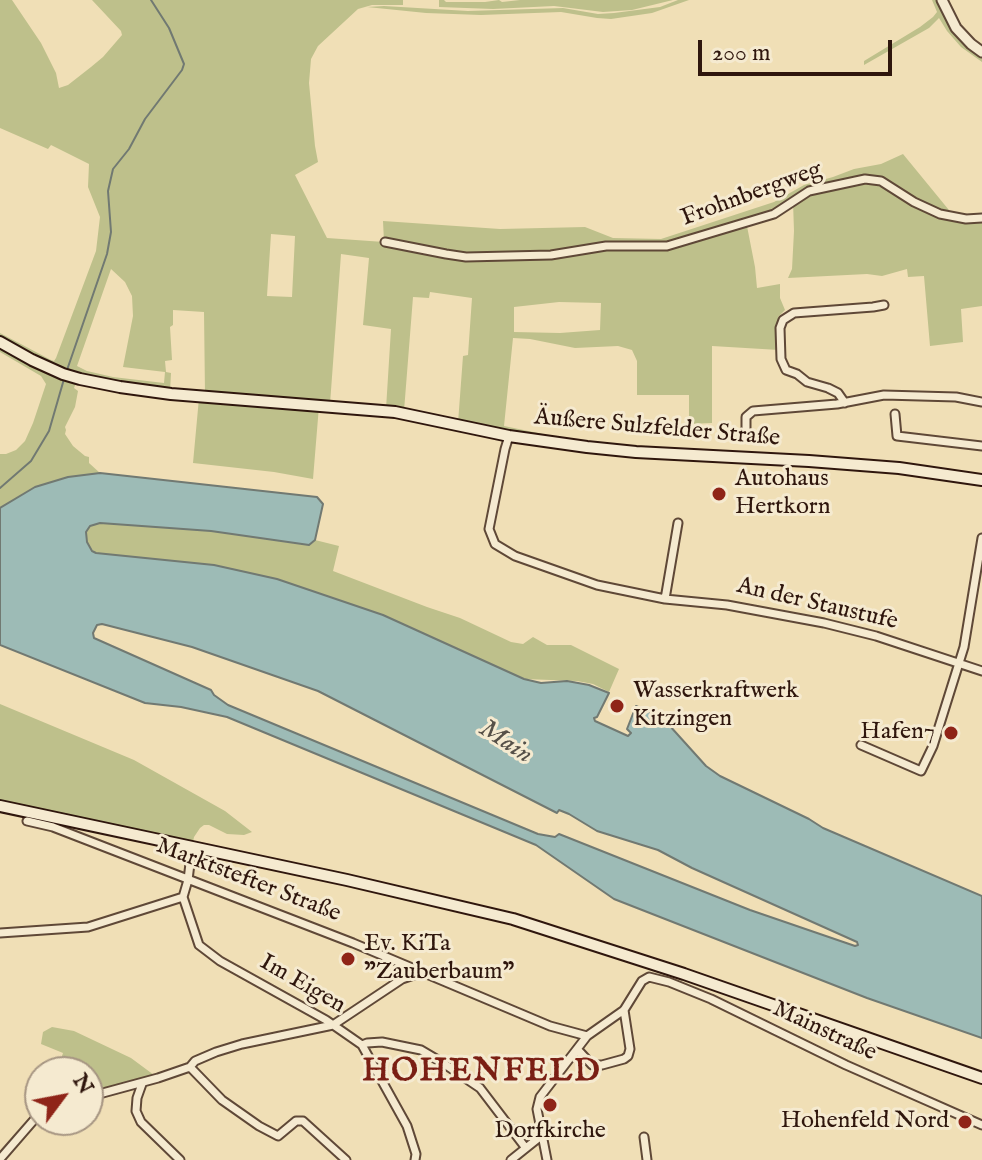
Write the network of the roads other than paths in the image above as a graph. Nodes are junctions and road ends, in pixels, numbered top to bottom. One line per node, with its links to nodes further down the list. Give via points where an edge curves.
1 (942, 0): 2 (street, via 956,28)
2 (982, 52)
3 (982, 218): 4 (street, Frohnbergweg, via 940,214 881,181 865,179 809,191 774,214 667,246 466,257)
4 (385, 242)
5 (884, 305): 8 (street, via 794,313 783,320 782,365 807,382 838,393)
6 (0, 342): 11 (main road, Äußere Sulzfelder Straße, via 63,374 120,387 417,415)
7 (982, 402): 8 (street, via 884,395)
8 (845, 403): 10 (street, via 753,411 746,417)
9 (895, 414): 12 (street, via 897,436)
10 (746, 429)
11 (509, 436): 13 (main road, Äußere Sulzfelder Straße, via 636,452 899,468); 16 (street, An der Staustufe, via 489,523 495,544 565,575)
12 (982, 446)
13 (982, 480)
14 (678, 523): 16 (street)
15 (982, 538): 17 (street)
16 (665, 599): 17 (street, An der Staustufe, via 824,623)
17 (959, 662): 18 (street, An der Staustufe); 19 (street, via 921,771)
18 (982, 671)
19 (861, 745)
20 (0, 806): 22 (main road)
21 (27, 821): 23 (street, Marktstefter Straße)
22 (192, 847): 23 (street); 33 (main road, via 513,919)
23 (188, 880): 24 (street); 26 (street, Marktstefter Straße)
24 (183, 897): 25 (street, via 88,927); 28 (street, Im Eigen, via 199,945)
25 (0, 933)
26 (423, 972): 28 (street, via 402,979); 29 (street, Marktstefter Straße, via 550,1026)
27 (624, 1010): 29 (street); 31 (street, via 628,1056 592,1065); 36 (street, Mainstraße, via 642,981 649,977 669,982)
28 (333, 1025): 30 (street, Im Eigen); 32 (street, via 242,1044)
29 (587, 1036): 31 (street)
30 (362, 1045): 40 (street, via 382,1042 421,1050 443,1063 480,1088); 44 (street, Im Eigen, via 407,1126)
31 (576, 1051): 38 (street, via 540,1097)
32 (190, 1067): 34 (street); 43 (street, via 222,1100 259,1126 278,1136 303,1121)
33 (982, 1078)
34 (142, 1084): 35 (street); 42 (street, via 136,1111 141,1122)
35 (104, 1093)
36 (982, 1125)
37 (24, 1131): 41 (street)
38 (541, 1136): 40 (street); 46 (street)
39 (644, 1137): 47 (street)
40 (525, 1147): 45 (street)
41 (0, 1159)
42 (180, 1160)
43 (346, 1160)
44 (415, 1160)
45 (511, 1160)
46 (547, 1160)
47 (647, 1160)

